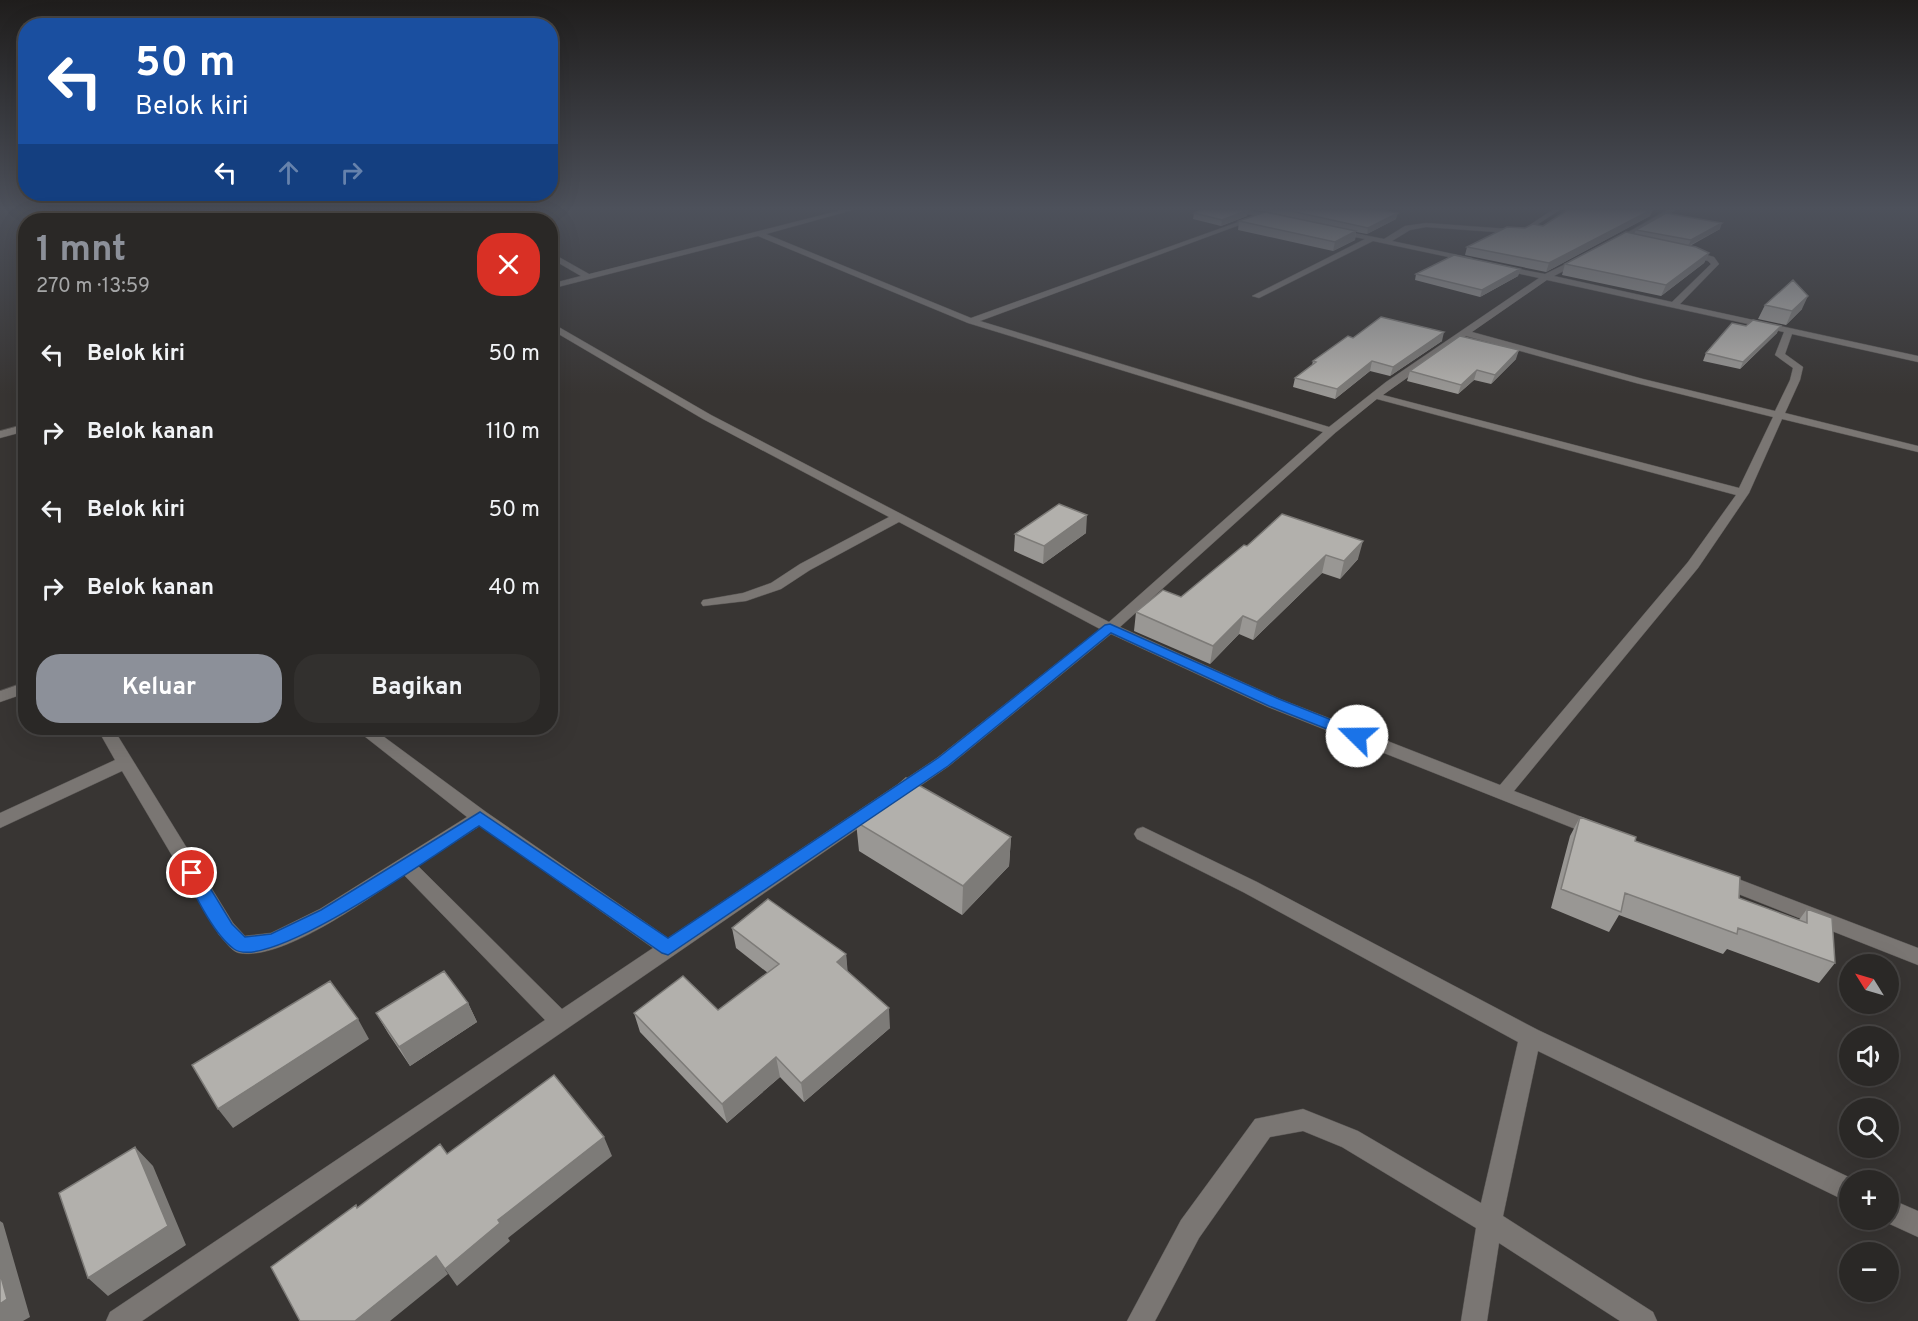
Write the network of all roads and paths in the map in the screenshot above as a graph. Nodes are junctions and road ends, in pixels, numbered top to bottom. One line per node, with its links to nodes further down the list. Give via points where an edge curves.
1 (578, 271): 9 (street)
2 (614, 271): 9 (street)
3 (849, 271): 14 (street)
4 (1110, 271): 14 (street)
5 (1308, 271): 12 (street)
6 (1518, 271): 10 (street)
7 (1560, 271): 10 (street)
8 (1708, 271): 13 (street)
9 (588, 277): 11 (street)
10 (1546, 277): 13 (street); 17 (street)
11 (558, 285)
12 (1256, 296)
13 (1674, 305): 16 (street)
14 (971, 321): 22 (street)
15 (558, 330): 26 (street, via 707,417)
16 (1789, 331): 18 (street); 20 (street, via 1780,355 1798,370)
17 (1465, 333): 19 (street); 20 (street)
18 (1918, 359)
19 (1376, 396): 22 (street); 25 (street)
20 (1778, 416): 24 (street); 25 (street)
21 (18, 429): 23 (street)
22 (1331, 432): 28 (street)
23 (0, 435)
24 (1918, 449)
25 (1743, 493): 34 (street, via 1693,565)
26 (899, 517): 27 (street, via 776,586 746,597); 28 (street)
27 (708, 603)
28 (1110, 628): 34 (street, via 1274,703); 41 (street, via 943,762)
29 (18, 690): 30 (street)
30 (0, 698)
31 (377, 735): 35 (street)
32 (110, 737): 33 (street)
33 (125, 762): 36 (street); 39 (street, via 226,929 241,945 274,941 327,915)
34 (1503, 793): 38 (street)
35 (480, 818): 39 (street); 41 (street)
36 (0, 820)
37 (1143, 834): 44 (street, via 1271,897)
38 (1612, 836)
39 (406, 866): 43 (street)
40 (1700, 871): 42 (street)
41 (668, 948): 43 (street)
42 (1918, 957)
43 (560, 1021): 49 (street)
44 (1530, 1037): 45 (street); 47 (street)
45 (1839, 1186)
46 (1899, 1215): 48 (street)
47 (1489, 1222): 50 (street, via 1350,1139 1304,1120 1263,1127 1190,1228); 51 (street); 52 (street)
48 (1918, 1224)
49 (119, 1321)
50 (1140, 1321)
51 (1474, 1321)
52 (1644, 1321)

